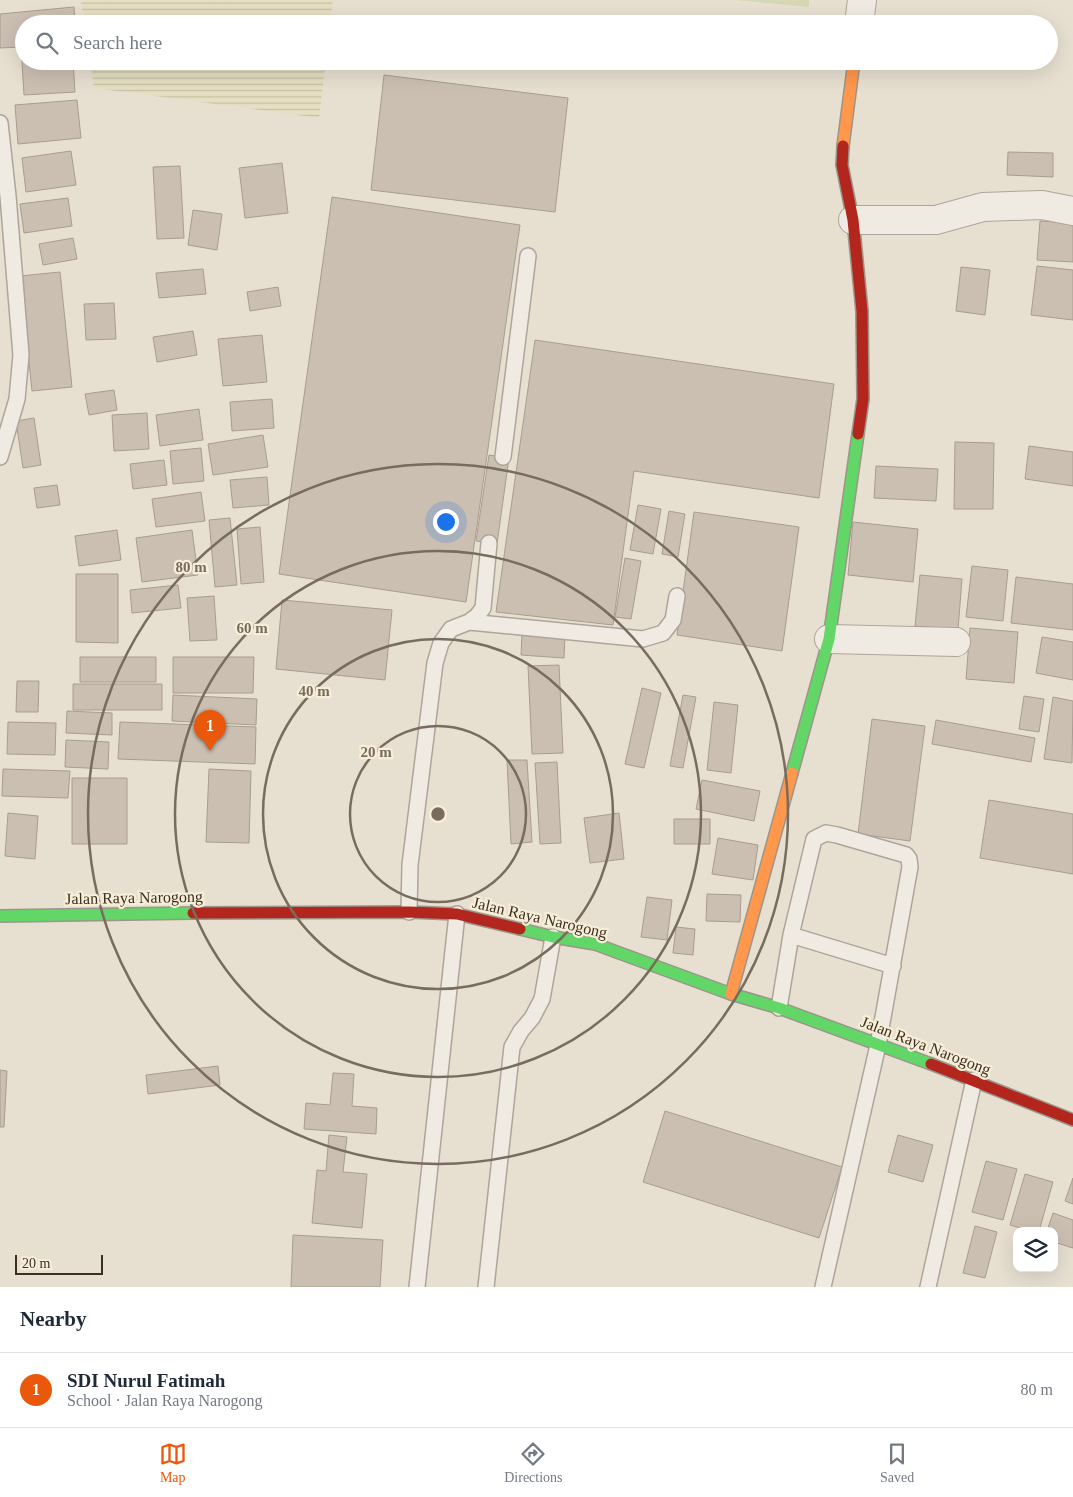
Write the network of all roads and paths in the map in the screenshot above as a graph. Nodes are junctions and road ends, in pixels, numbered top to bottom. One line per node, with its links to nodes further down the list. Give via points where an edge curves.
1 (862, 0): 2 (street)
2 (860, 15)
3 (853, 70): 6 (main road, via 842,154)
4 (0, 123): 8 (lane, via 21,355 16,400)
5 (1073, 211): 6 (street, via 1042,205 983,207 936,220)
6 (852, 220): 13 (main road, via 862,311 863,399)
7 (528, 256): 9 (lane)
8 (0, 457)
9 (503, 457)
10 (489, 543): 12 (lane, via 483,608)
11 (677, 596): 12 (lane, via 673,620 663,633 643,639)
12 (470, 622): 15 (lane, via 451,629 435,663 410,865)
13 (829, 639): 14 (street); 21 (main road)
14 (956, 642)
15 (408, 912): 16 (main road, Jalan Raya Narogong); 17 (main road, Jalan Raya Narogong)
16 (457, 914): 19 (main road, Jalan Raya Narogong); 26 (lane)
17 (0, 916)
18 (791, 935): 20 (lane); 20 (lane, via 814,839 826,833 906,855 910,867); 22 (lane)
19 (553, 936): 21 (main road, Jalan Raya Narogong, via 595,944); 27 (lane, via 542,999 512,1047)
20 (893, 966): 23 (lane)
21 (732, 994): 22 (main road, Jalan Raya Narogong)
22 (779, 1008): 23 (main road, Jalan Raya Narogong)
23 (878, 1044): 24 (main road, Jalan Raya Narogong); 28 (lane)
24 (974, 1080): 25 (main road, Jalan Raya Narogong); 29 (lane)
25 (1073, 1120)
26 (417, 1287)
27 (486, 1287)
28 (823, 1287)
29 (928, 1287)

